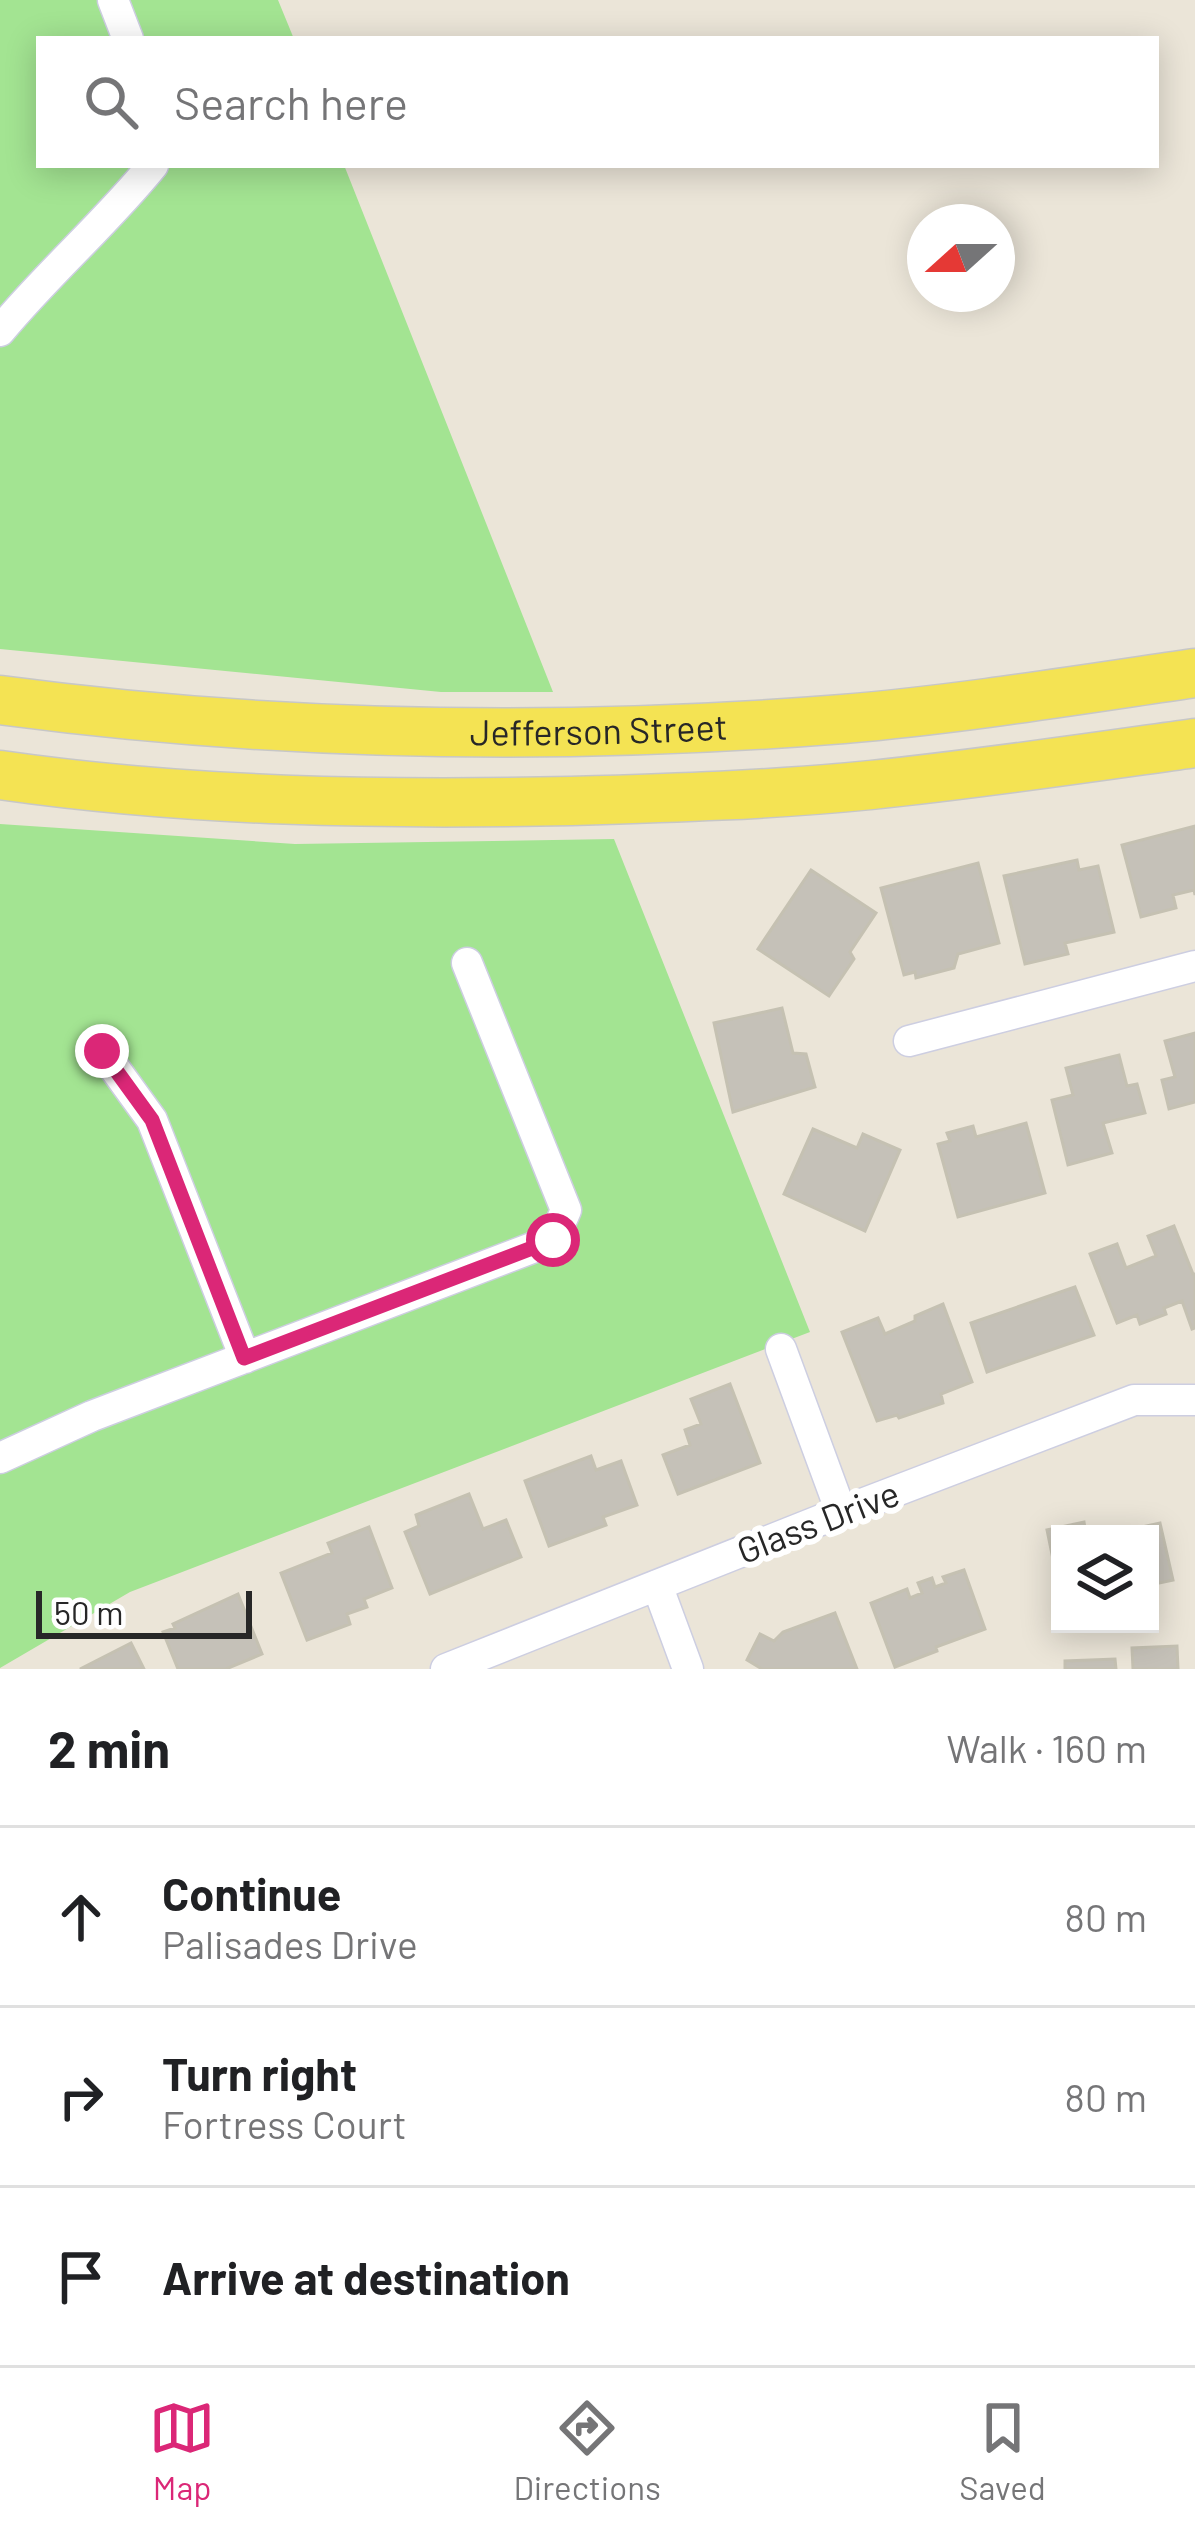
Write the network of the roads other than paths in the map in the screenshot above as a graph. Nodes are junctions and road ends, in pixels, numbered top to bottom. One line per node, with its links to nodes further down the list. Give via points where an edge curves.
1 (112, 0): 2 (street)
2 (127, 36)
3 (151, 168): 4 (street)
4 (0, 331)
5 (1195, 674): 6 (main road, Jefferson Street, via 848,718 657,731 276,726)
6 (0, 700)
7 (1195, 743): 8 (main road, Jefferson Street, via 868,785 679,798 301,801)
8 (0, 775)
9 (467, 963): 14 (street, via 566,1210 553,1240)
10 (1195, 966): 11 (street)
11 (909, 1041)
12 (102, 1051): 14 (street, via 152,1120)
13 (781, 1348): 17 (street)
14 (244, 1358): 16 (street)
15 (1195, 1400): 17 (street, Glass Drive, via 1134,1400)
16 (0, 1459)
17 (841, 1513): 18 (street, Glass Drive)
18 (657, 1585): 19 (street, Glass Drive); 20 (street)
19 (446, 1669)
20 (688, 1669)

